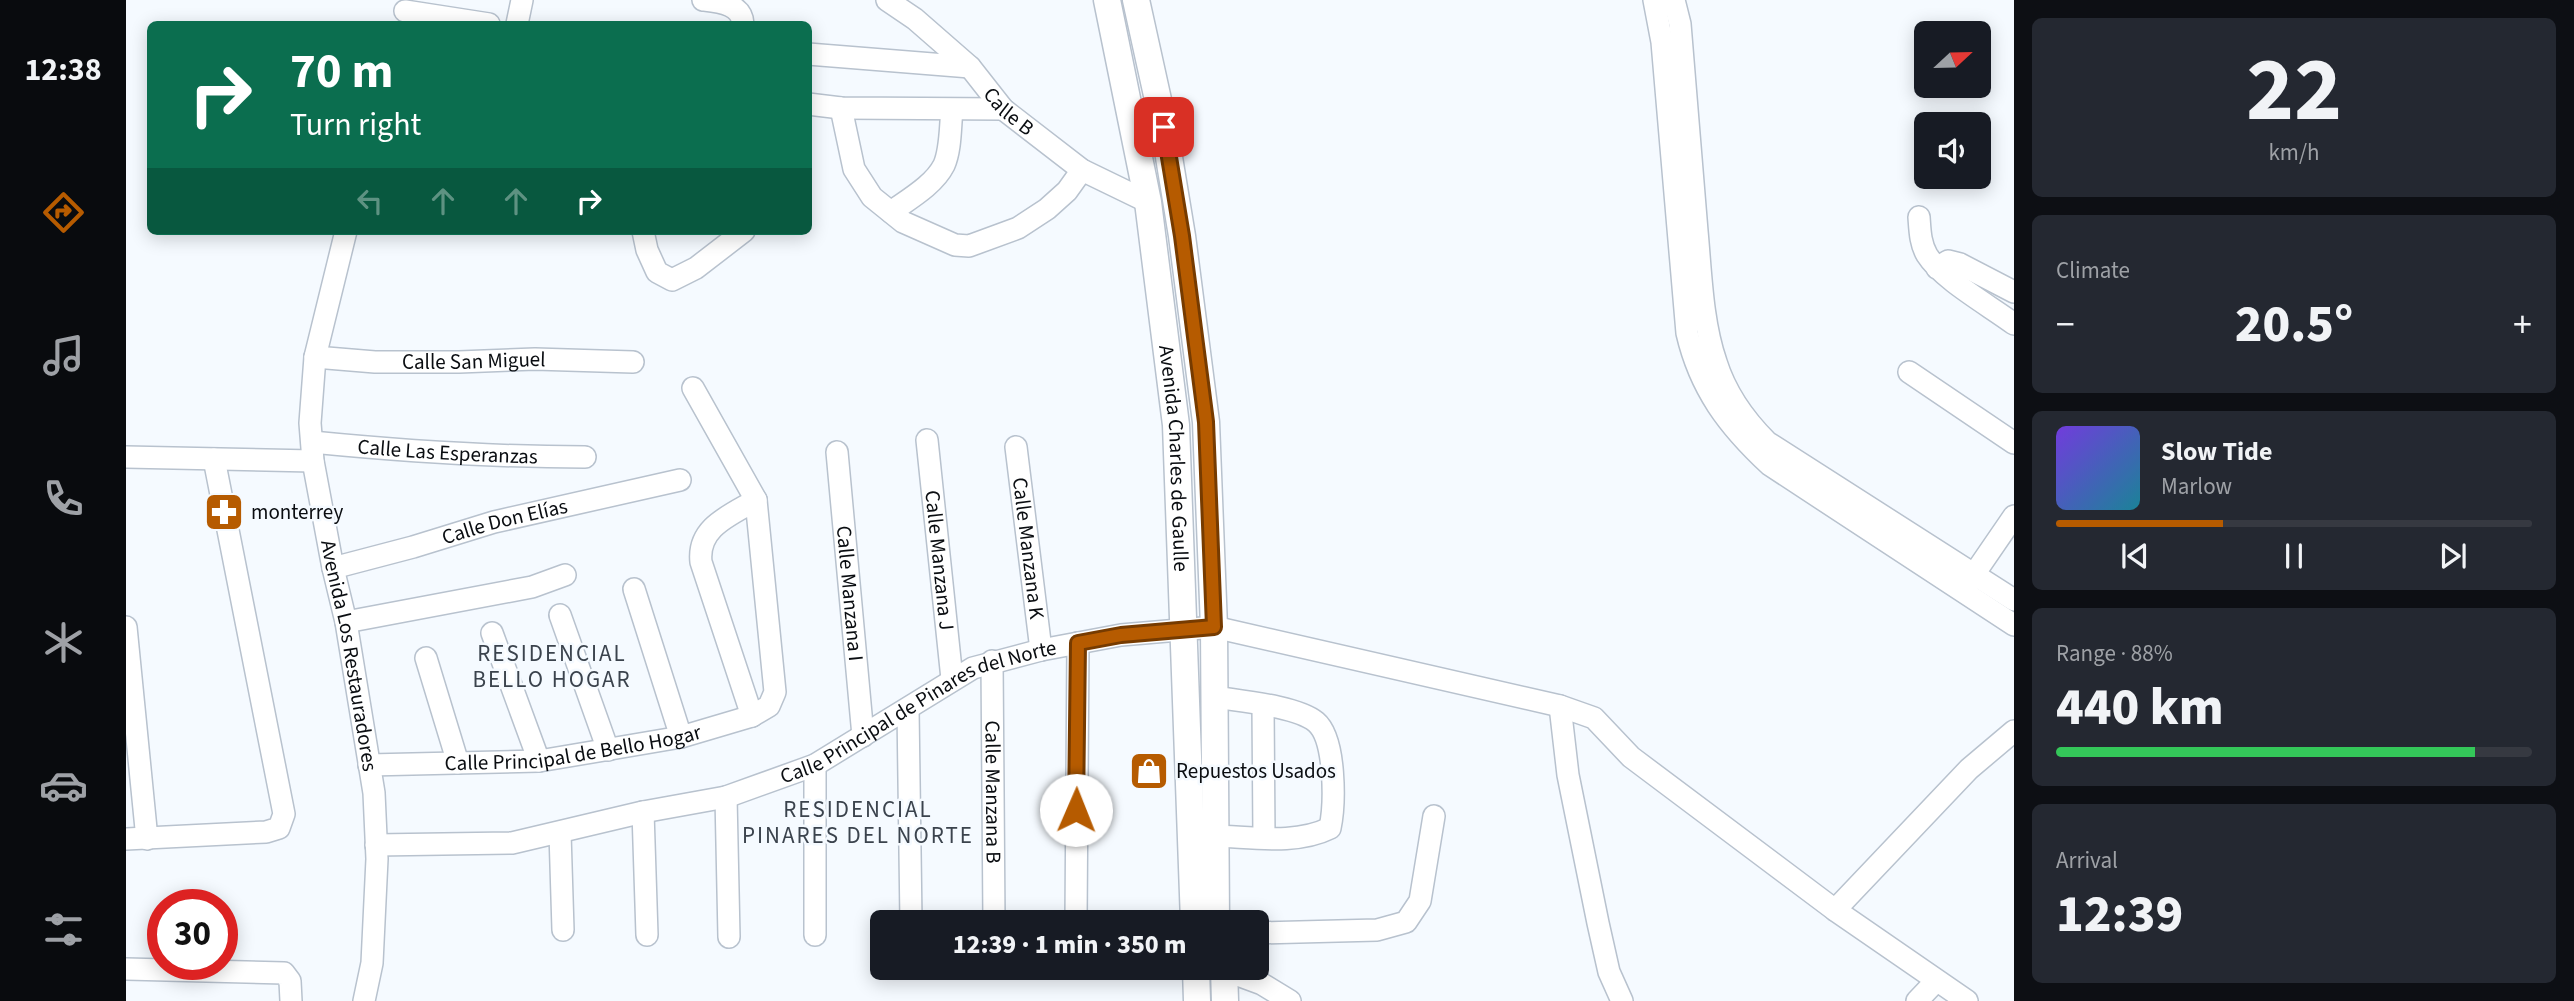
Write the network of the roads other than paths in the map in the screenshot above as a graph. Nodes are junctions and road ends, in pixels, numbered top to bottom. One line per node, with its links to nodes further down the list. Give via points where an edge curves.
1 (522, 0): 10 (street)
2 (703, 0): 11 (street, via 737,9)
3 (887, 0): 13 (street, Calle B)
4 (1136, 0): 32 (main road, Avenida Charles de Gaulle, via 1164,127)
5 (1654, 0): 47 (street, via 1662,42 1687,333 1692,356 1716,405 1739,436 1770,465)
6 (1674, 0): 47 (street, via 1680,24 1702,282 1711,344 1729,394 1767,442)
7 (1111, 2): 19 (main road, Avenida Charles de Gaulle)
8 (404, 12): 9 (street)
9 (468, 21)
10 (518, 21)
11 (744, 21)
12 (812, 54): 13 (street)
13 (970, 67): 16 (street, Calle B)
14 (812, 104): 15 (street)
15 (841, 108): 17 (street); 20 (street, via 854,169 872,197)
16 (1003, 109): 17 (street); 18 (street, Calle B)
17 (951, 110): 20 (street, via 944,164 935,177)
18 (1082, 170): 19 (street, Calle B); 20 (street, via 1047,209 1018,228 968,246 943,240)
19 (1148, 202): 33 (main road, Avenida Charles de Gaulle)
20 (891, 212)
21 (1919, 217): 25 (street, via 1921,242)
22 (345, 235): 28 (street, Avenida Los Restauradores)
23 (644, 235): 24 (street, via 657,272 672,280)
24 (739, 235)
25 (1937, 268): 26 (street, via 1948,261 1960,264); 27 (street)
26 (2014, 292)
27 (2014, 324)
28 (315, 357): 29 (street, Calle San Miguel, via 375,362); 37 (street, Avenida Los Restauradores, via 310,423)
29 (633, 362)
30 (1909, 372): 35 (street)
31 (693, 388): 43 (street)
32 (1206, 422): 33 (main road); 54 (main road, Avenida Charles de Gaulle)
33 (1176, 425): 55 (main road, Avenida Charles de Gaulle)
34 (927, 440): 61 (street, Calle Manzana J)
35 (2014, 443)
36 (1016, 447): 58 (street, Calle Manzana K)
37 (313, 451): 40 (street, Calle Las Esperanzas); 41 (street, Calle Las Esperanzas); 45 (street, Avenida Los Restauradores)
38 (837, 452): 68 (street, Calle Manzana I)
39 (126, 457): 41 (street, Calle Las Esperanzas)
40 (585, 457)
41 (214, 459): 81 (street, via 284,814 279,828 266,832)
42 (680, 480): 45 (street, Calle Don Elías, via 494,522)
43 (756, 500): 66 (street, via 775,692); 66 (street, via 712,526 700,549 701,562)
44 (2014, 516): 47 (street)
45 (333, 568): 51 (street, Avenida Los Restauradores)
46 (565, 575): 51 (street, via 532,587)
47 (1968, 582): 49 (street); 52 (street)
48 (634, 589): 69 (street)
49 (2014, 600)
50 (560, 615): 70 (street)
51 (346, 622): 73 (street, Avenida Los Restauradores)
52 (2014, 625)
53 (126, 627): 81 (street)
54 (1214, 627): 55 (street, Calle Principal de Pinares del Norte); 62 (main road, Avenida Charles de Gaulle); 64 (street, Calle Principal de Pinares del Norte)
55 (1185, 629): 57 (street, Calle Principal de Pinares del Norte); 86 (main road, Avenida Charles de Gaulle)
56 (492, 634): 71 (street)
57 (1078, 643): 58 (street, Calle Principal de Pinares del Norte); 85 (street)
58 (1041, 650): 60 (street, Calle Principal de Pinares del Norte)
59 (426, 659): 72 (street)
60 (992, 661): 61 (street, Calle Principal de Pinares del Norte); 84 (street, Calle Manzana B)
61 (952, 679): 65 (street, Calle Principal de Pinares del Norte)
62 (1214, 697): 63 (street); 79 (main road, Avenida Charles de Gaulle)
63 (1263, 706): 80 (street); 80 (street, via 1315,721 1324,733 1332,771 1330,828 1298,838)
64 (1560, 706): 88 (street, Calle Principal de Pinares del Norte, via 1594,718 1631,757); 104 (street, via 1568,775 1598,923 1609,972)
65 (908, 709): 68 (street, Calle Principal de Pinares del Norte); 83 (street)
66 (761, 711): 69 (street, Calle Principal de Bello Hogar)
67 (2014, 732): 88 (street, via 1969,769)
68 (863, 736): 74 (street, Calle Principal de Pinares del Norte)
69 (681, 737): 70 (street, Calle Principal de Bello Hogar)
70 (608, 750): 71 (street, Calle Principal de Bello Hogar)
71 (539, 761): 72 (street, Calle Principal de Bello Hogar)
72 (458, 763): 73 (street, Calle Principal de Bello Hogar)
73 (369, 765): 82 (street, Avenida Los Restauradores)
74 (815, 765): 75 (street, Calle Principal de Pinares del Norte); 92 (street)
75 (726, 797): 76 (street, Calle Principal de Pinares del Norte); 93 (street)
76 (643, 812): 78 (street, Calle Principal de Pinares del Norte); 91 (street)
77 (1434, 816): 90 (street, via 1420,901 1406,922 1377,930)
78 (560, 833): 82 (street, Calle Principal de Pinares del Norte, via 512,843); 89 (street)
79 (1215, 836): 80 (street); 87 (main road, Avenida Charles de Gaulle)
80 (1264, 837)
81 (136, 839)
82 (376, 845): 100 (street, Avenida Los Restauradores, via 372,963)
83 (911, 910)
84 (993, 910)
85 (1076, 910)
86 (1194, 910)
87 (1216, 910)
88 (1835, 910): 98 (street, Calle Principal de Pinares del Norte)
89 (563, 930)
90 (1269, 933)
91 (647, 935)
92 (815, 935)
93 (729, 937)
94 (126, 969): 99 (street, via 284,974 290,981)
95 (1196, 980): 101 (main road)
96 (1224, 980): 102 (main road)
97 (1252, 980): 103 (street)
98 (1936, 981): 105 (street); 106 (street, Calle Principal de Pinares del Norte)
99 (291, 1001)
100 (364, 1001)
101 (1197, 1001)
102 (1225, 1001)
103 (1290, 1001)
104 (1622, 1001)
105 (1917, 1001)
106 (1967, 1001)

